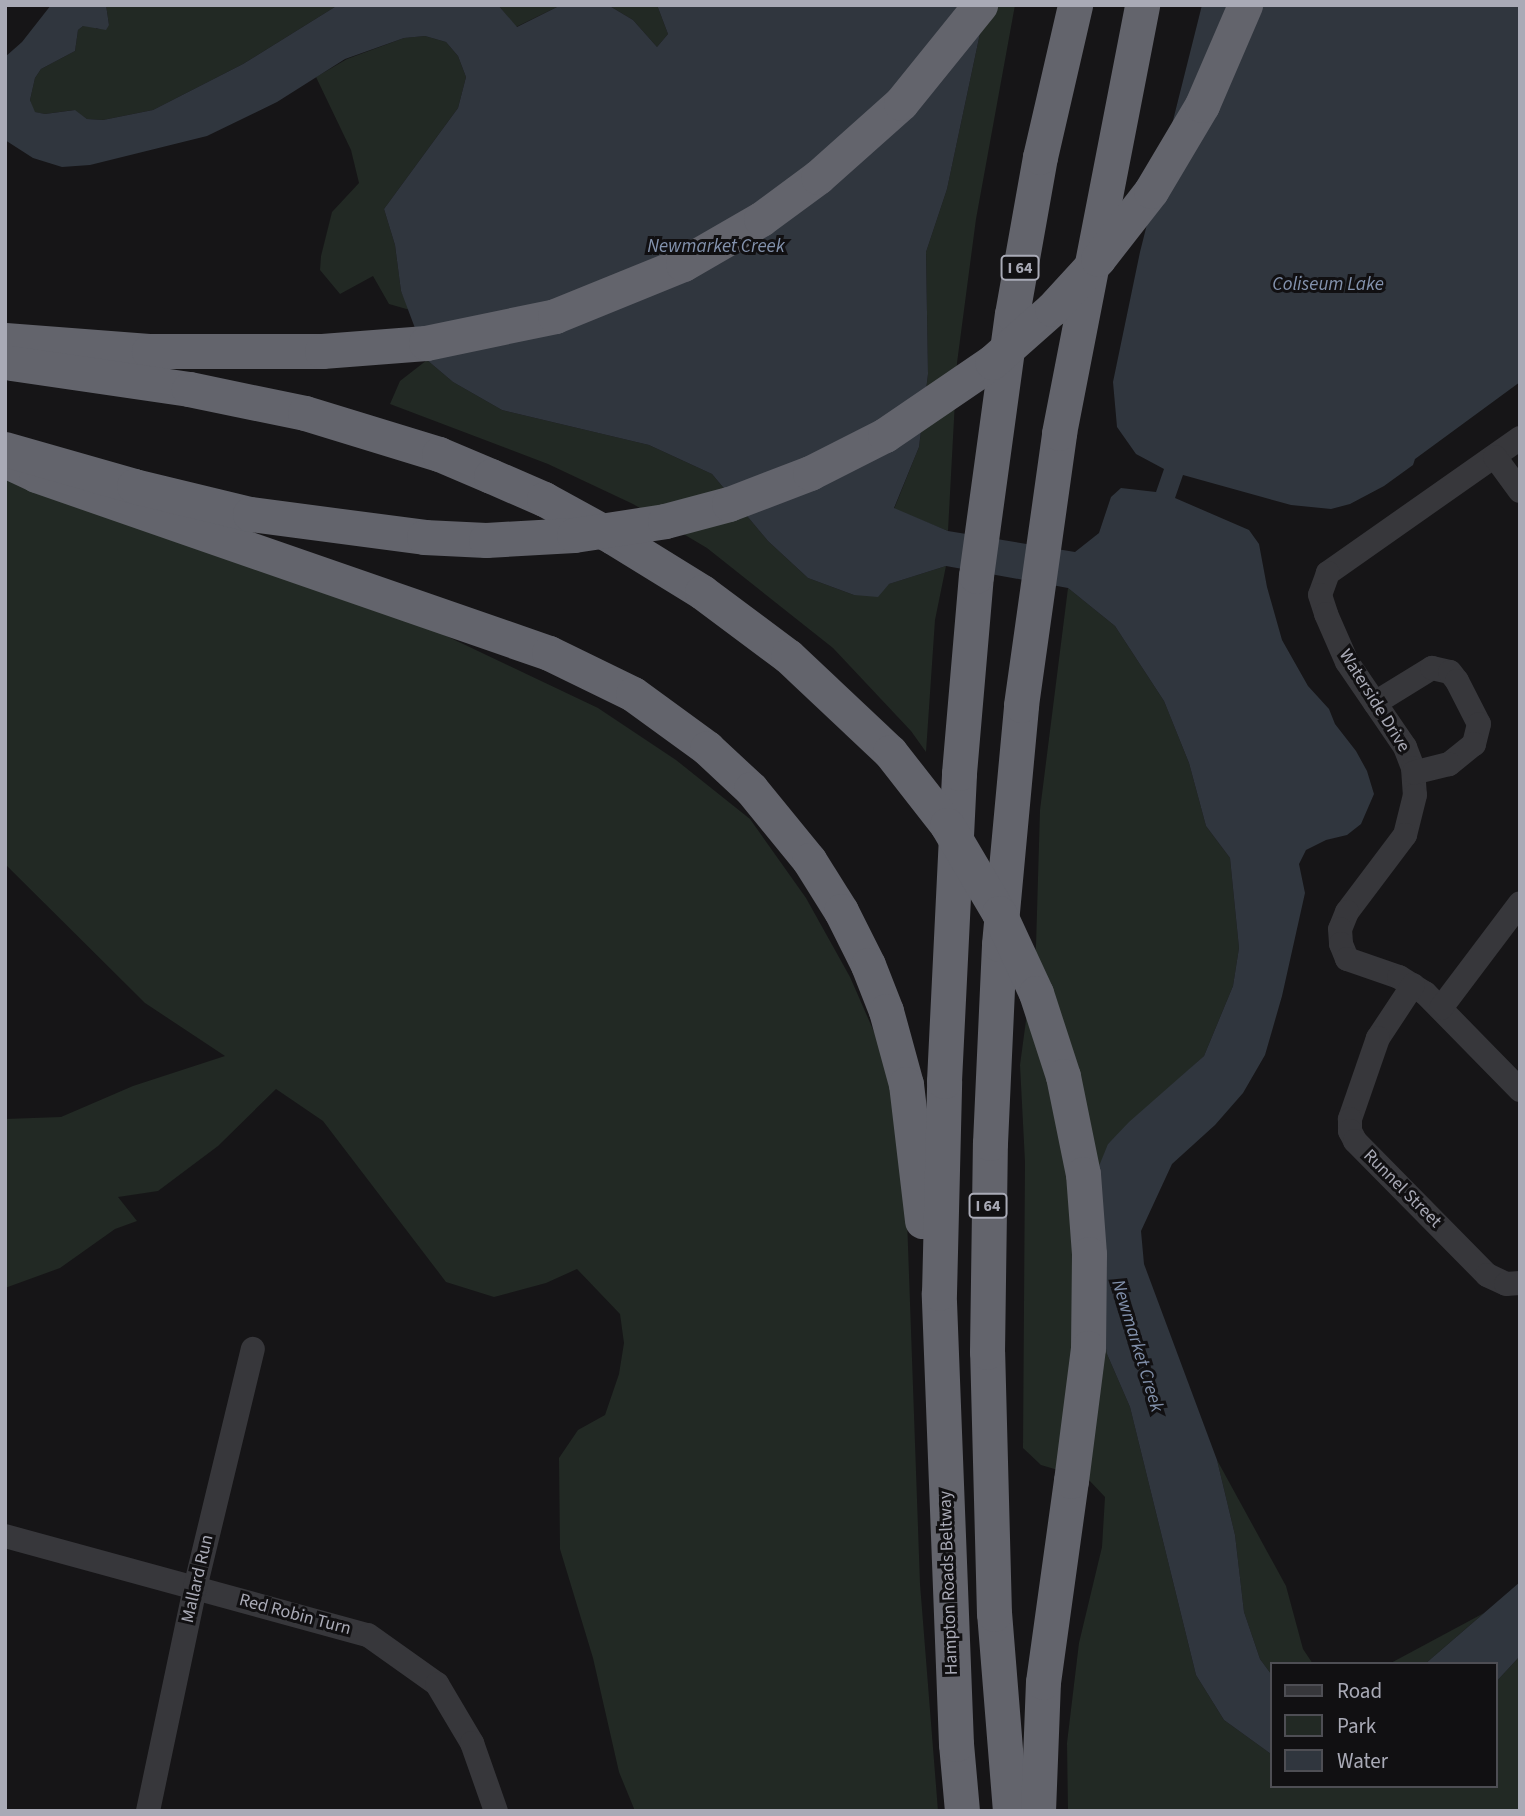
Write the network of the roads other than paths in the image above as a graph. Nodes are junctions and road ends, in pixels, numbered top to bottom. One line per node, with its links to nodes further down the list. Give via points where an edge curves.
1 (980, 5): 5 (highway, via 901,103 818,177 723,243 637,285 555,316 460,337 361,349 149,351)
2 (1074, 5): 20 (highway, I 64, via 1024,243 966,669 943,1081)
3 (1142, 5): 26 (highway, I 64, via 1071,364 1034,602 1010,799 999,944 986,1259 994,1614)
4 (1245, 5): 8 (highway, bridge, via 1202,105 1151,191 1052,309 992,362 885,435 810,473 729,504 665,521 574,535 486,540 415,536 250,514)
5 (5, 340)
6 (5, 362): 27 (highway, bridge, via 259,402 382,435 544,499 702,592 788,656 890,752 947,825 999,913 1036,993 1063,1076 1083,1174 1089,1254 1088,1348 1043,1682)
7 (1520, 438): 9 (street, Waterside Drive)
8 (5, 449)
9 (1495, 457): 11 (street); 12 (street, Waterside Drive, via 1340,563 1322,583 1320,595 1326,614 1347,662)
10 (5, 460): 20 (highway, via 36,475 532,646 632,694 707,748 772,812 827,887 878,991 911,1107)
11 (1520, 491)
12 (1375, 703): 13 (street, Waterside Drive, via 1405,747); 13 (street, via 1432,668 1450,672 1469,703 1479,724 1474,744 1449,764)
13 (1414, 773): 15 (street, Waterside Drive, via 1415,795 1405,835 1347,912 1340,929 1347,959)
14 (1520, 903): 16 (street)
15 (1413, 985): 16 (street); 18 (street, Runnel Street, via 1378,1038 1350,1130 1355,1141 1487,1275 1506,1284)
16 (1441, 1008): 17 (street)
17 (1520, 1090)
18 (1520, 1283)
19 (253, 1349): 22 (street, Mallard Run)
20 (939, 1354): 25 (highway, Hampton Roads Beltway / I 64)
21 (5, 1536): 22 (street, Red Robin Turn)
22 (195, 1588): 23 (street, Mallard Run); 24 (street, Red Robin Turn, via 368,1635 405,1659 437,1684 472,1743)
23 (148, 1811)
24 (496, 1811)
25 (962, 1811)
26 (1010, 1811)
27 (1038, 1811)

